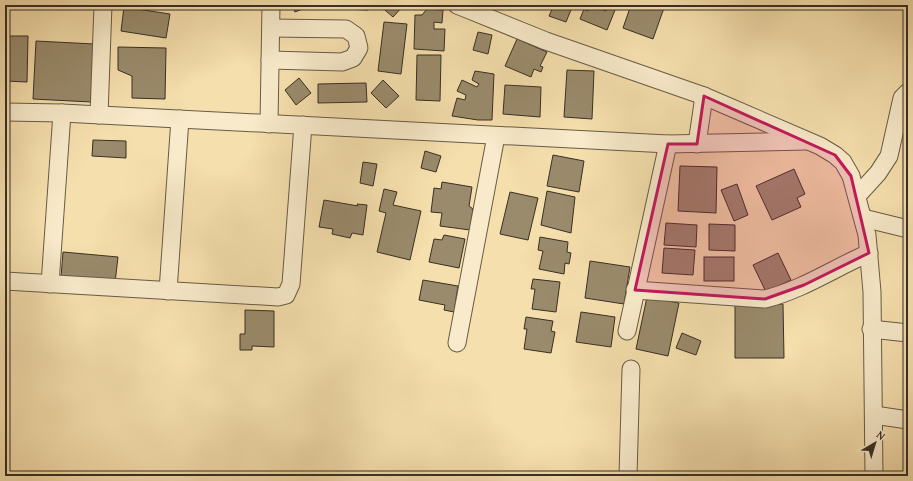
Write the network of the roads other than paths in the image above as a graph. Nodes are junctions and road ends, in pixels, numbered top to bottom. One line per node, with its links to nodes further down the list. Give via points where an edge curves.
1 (104, 5): 10 (street)
2 (271, 5): 4 (street)
3 (457, 5): 7 (street, via 546,41)
4 (271, 28): 5 (street); 5 (street, via 346,29 356,36 359,48 353,58 342,62)
5 (270, 60): 12 (street)
6 (908, 92): 18 (street, via 902,98 889,156 878,173)
7 (704, 96): 15 (street); 17 (street)
8 (5, 112): 9 (street)
9 (62, 113): 10 (street); 23 (street)
10 (99, 115): 11 (street)
11 (180, 120): 12 (street); 24 (street)
12 (269, 124): 13 (street)
13 (303, 126): 14 (street); 24 (street, via 291,284 288,292 278,297)
14 (496, 136): 16 (street); 29 (street)
15 (806, 141): 17 (street); 18 (street, via 825,149 843,162 851,176)
16 (668, 144): 17 (street); 25 (street)
17 (697, 144)
18 (857, 196): 19 (street)
19 (863, 218): 20 (street); 21 (street)
20 (908, 229)
21 (869, 253): 25 (street, via 804,286 765,299); 26 (street)
22 (5, 281): 23 (street)
23 (50, 284): 24 (street)
24 (168, 290)
25 (635, 290): 27 (street)
26 (871, 329): 28 (street); 31 (street)
27 (627, 331)
28 (908, 333)
29 (457, 342)
30 (632, 368): 33 (street)
31 (874, 415): 32 (street); 34 (street)
32 (908, 420)
33 (628, 476)
34 (874, 476)

